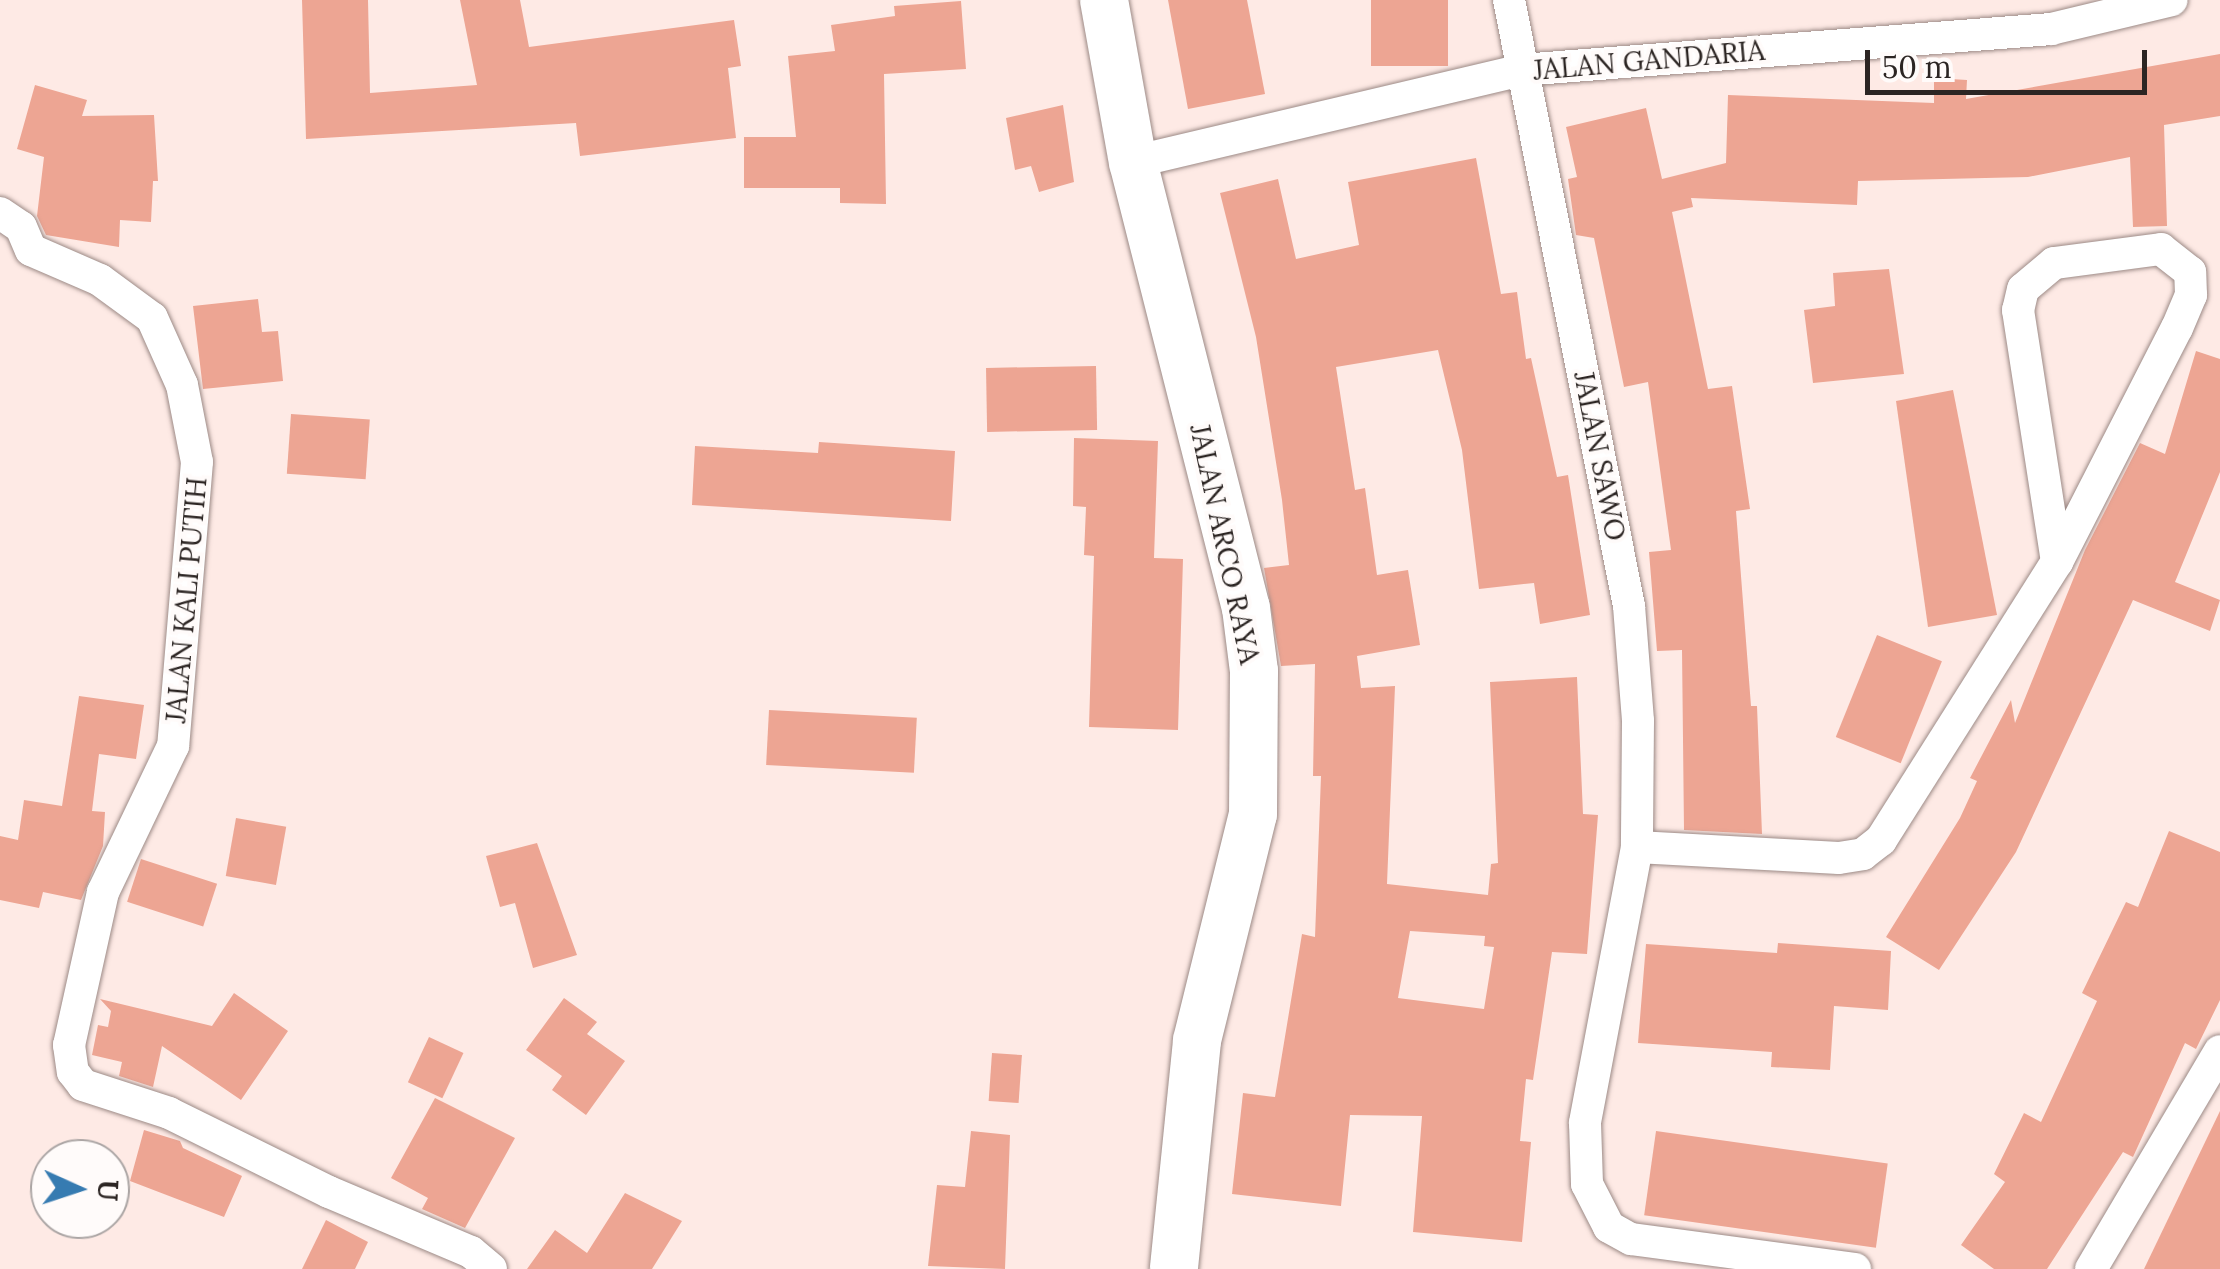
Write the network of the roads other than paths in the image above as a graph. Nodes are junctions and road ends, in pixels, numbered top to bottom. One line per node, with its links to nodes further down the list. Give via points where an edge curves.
1 (1104, 0): 5 (main road, JALAN ARCO RAYA)
2 (1509, 0): 4 (street, JALAN SAWO)
3 (2172, 0): 4 (street, JALAN GANDARIA, via 2051,29)
4 (1521, 70): 5 (street, JALAN GANDARIA); 8 (street, JALAN SAWO, via 1629,606)
5 (1133, 162): 11 (main road, JALAN ARCO RAYA, via 1246,608 1256,713 1253,814 1197,1041)
6 (0, 212): 10 (street, JALAN KALI PUTIH, via 21,227 31,250 100,280 152,318 182,385 197,462 173,746 103,892 69,1045 73,1072 83,1085 169,1113 345,1200 472,1252)
7 (2057, 562): 7 (street, via 2191,295 2190,272 2161,250 2054,263 2023,289 2018,310); 8 (street, via 1917,789 1863,854)
8 (1637, 847): 12 (street, JALAN SAWO, via 1585,1123 1587,1184 1596,1208 1609,1227 1631,1238)
9 (2220, 1051): 13 (street)
10 (491, 1269)
11 (1174, 1269)
12 (1855, 1269)
13 (2092, 1269)

